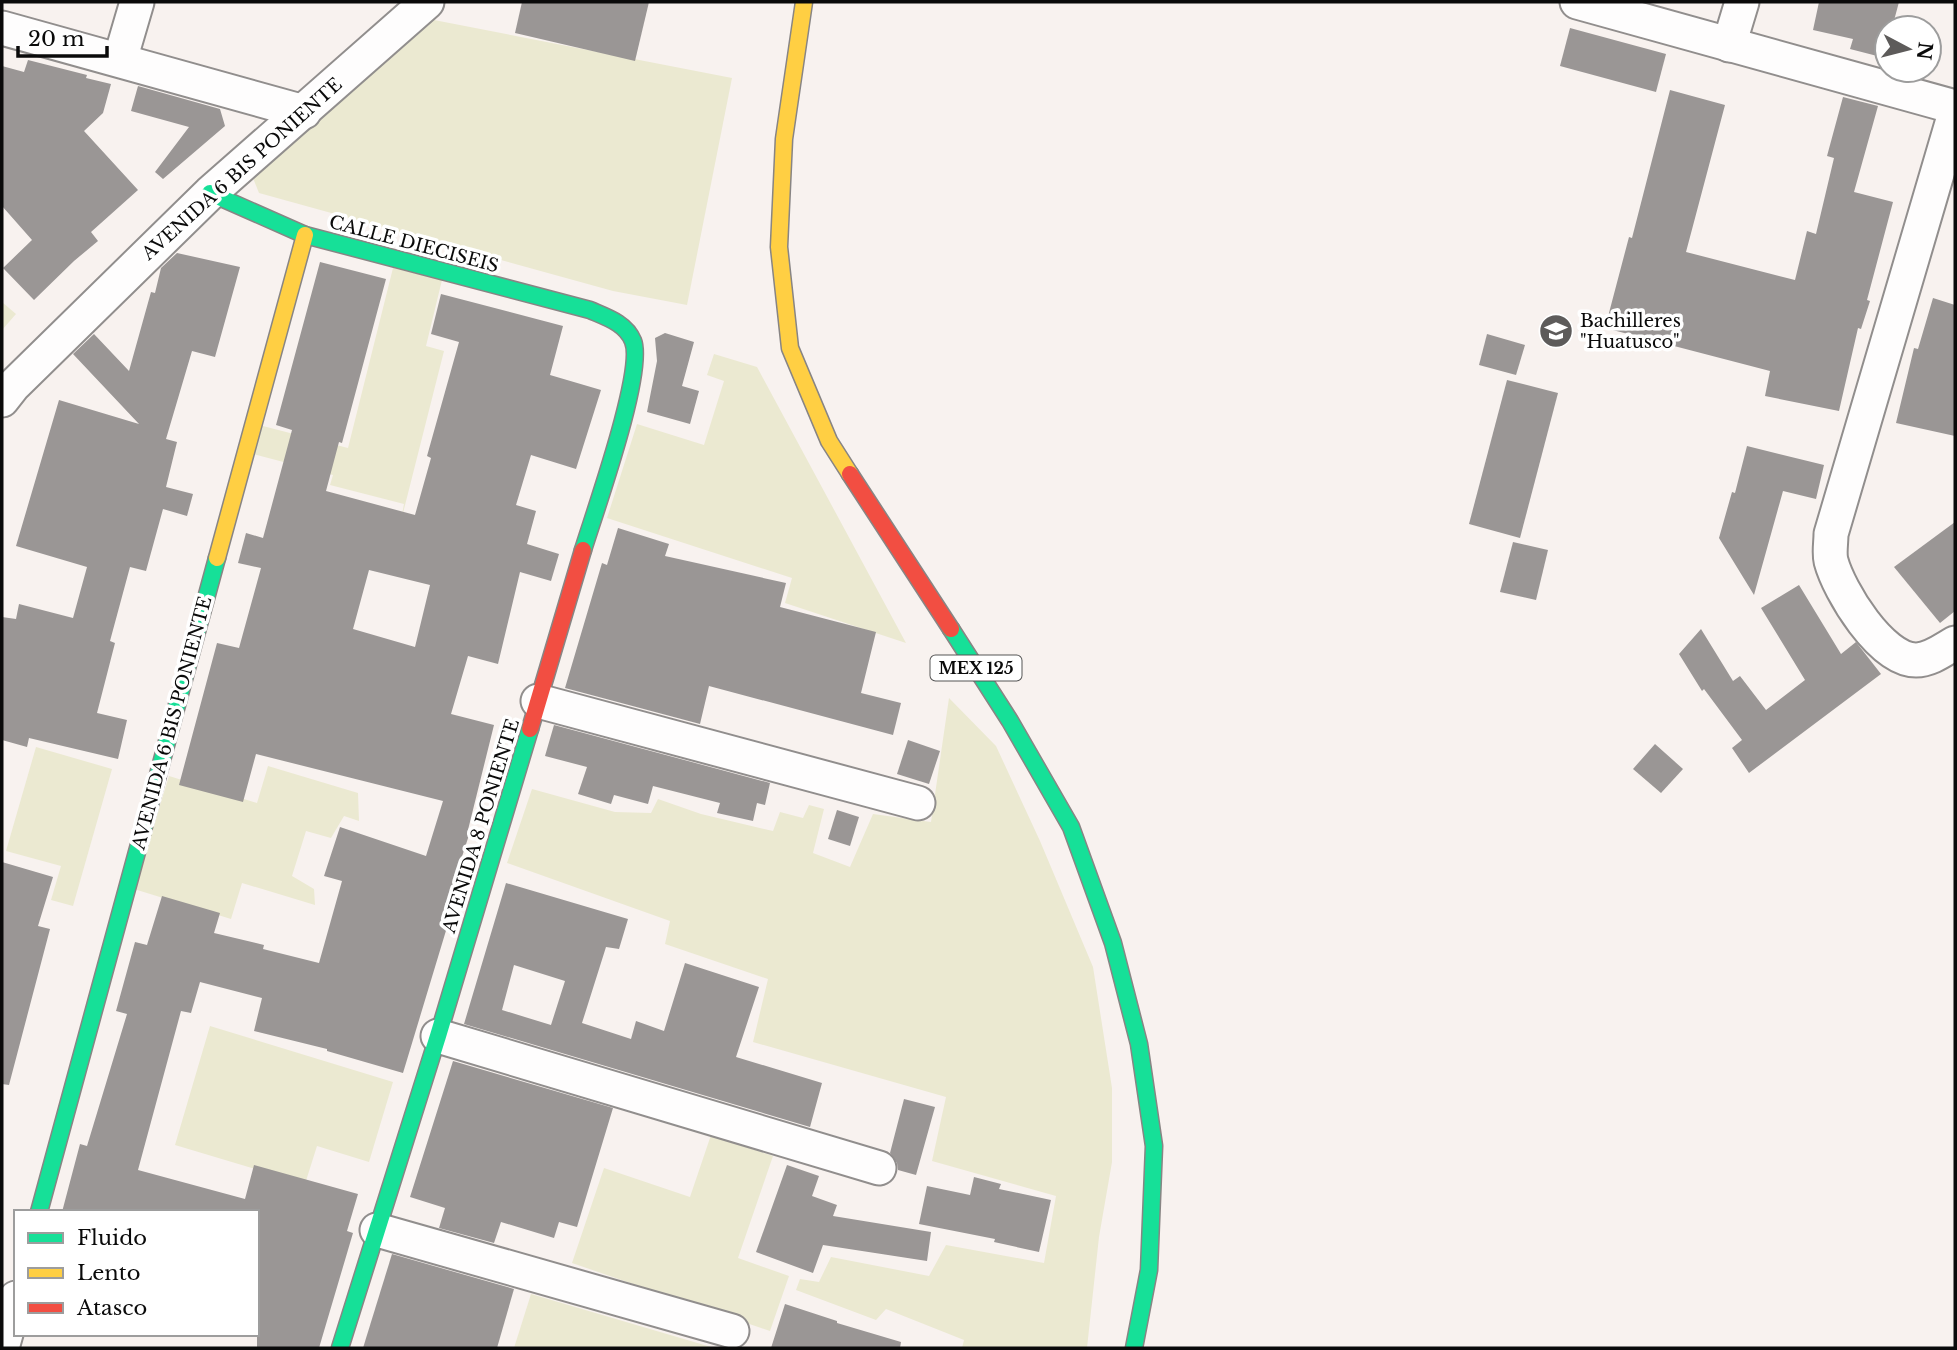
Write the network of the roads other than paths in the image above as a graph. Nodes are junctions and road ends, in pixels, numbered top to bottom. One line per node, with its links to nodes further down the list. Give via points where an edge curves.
1 (137, 2): 8 (street)
2 (427, 2): 10 (street, AVENIDA 6 BIS PONIENTE)
3 (804, 2): 27 (street, MEX 125, via 784,139 779,247 790,348 830,441 1010,721 1071,827 1113,943 1139,1044 1154,1146 1149,1270)
4 (1577, 2): 7 (street)
5 (1742, 2): 7 (street)
6 (2, 28): 8 (street)
7 (1729, 45): 9 (street)
8 (120, 60): 10 (street)
9 (1955, 107)
10 (304, 112): 12 (street, AVENIDA 6 BIS PONIENTE)
11 (1955, 113): 16 (street, via 1831,534 1830,558 1840,586 1878,640 1896,655 1915,660)
12 (210, 193): 13 (street, CALLE DIECISEIS); 15 (street, AVENIDA 6 BIS PONIENTE)
13 (305, 235): 14 (street, CALLE DIECISEIS); 21 (street, AVENIDA 6 BIS PONIENTE)
14 (614, 319): 17 (street, AVENIDA 8 PONIENTE, via 635,342 631,390)
15 (2, 400)
16 (1955, 643)
17 (538, 701): 18 (street); 19 (street, AVENIDA 8 PONIENTE)
18 (918, 803)
19 (438, 1037): 20 (street); 22 (street, AVENIDA 8 PONIENTE)
20 (879, 1168)
21 (40, 1210)
22 (377, 1230): 24 (street); 26 (street, AVENIDA 8 PONIENTE)
23 (14, 1305): 25 (street)
24 (732, 1331)
25 (2, 1348)
26 (341, 1348)
27 (1134, 1348)

